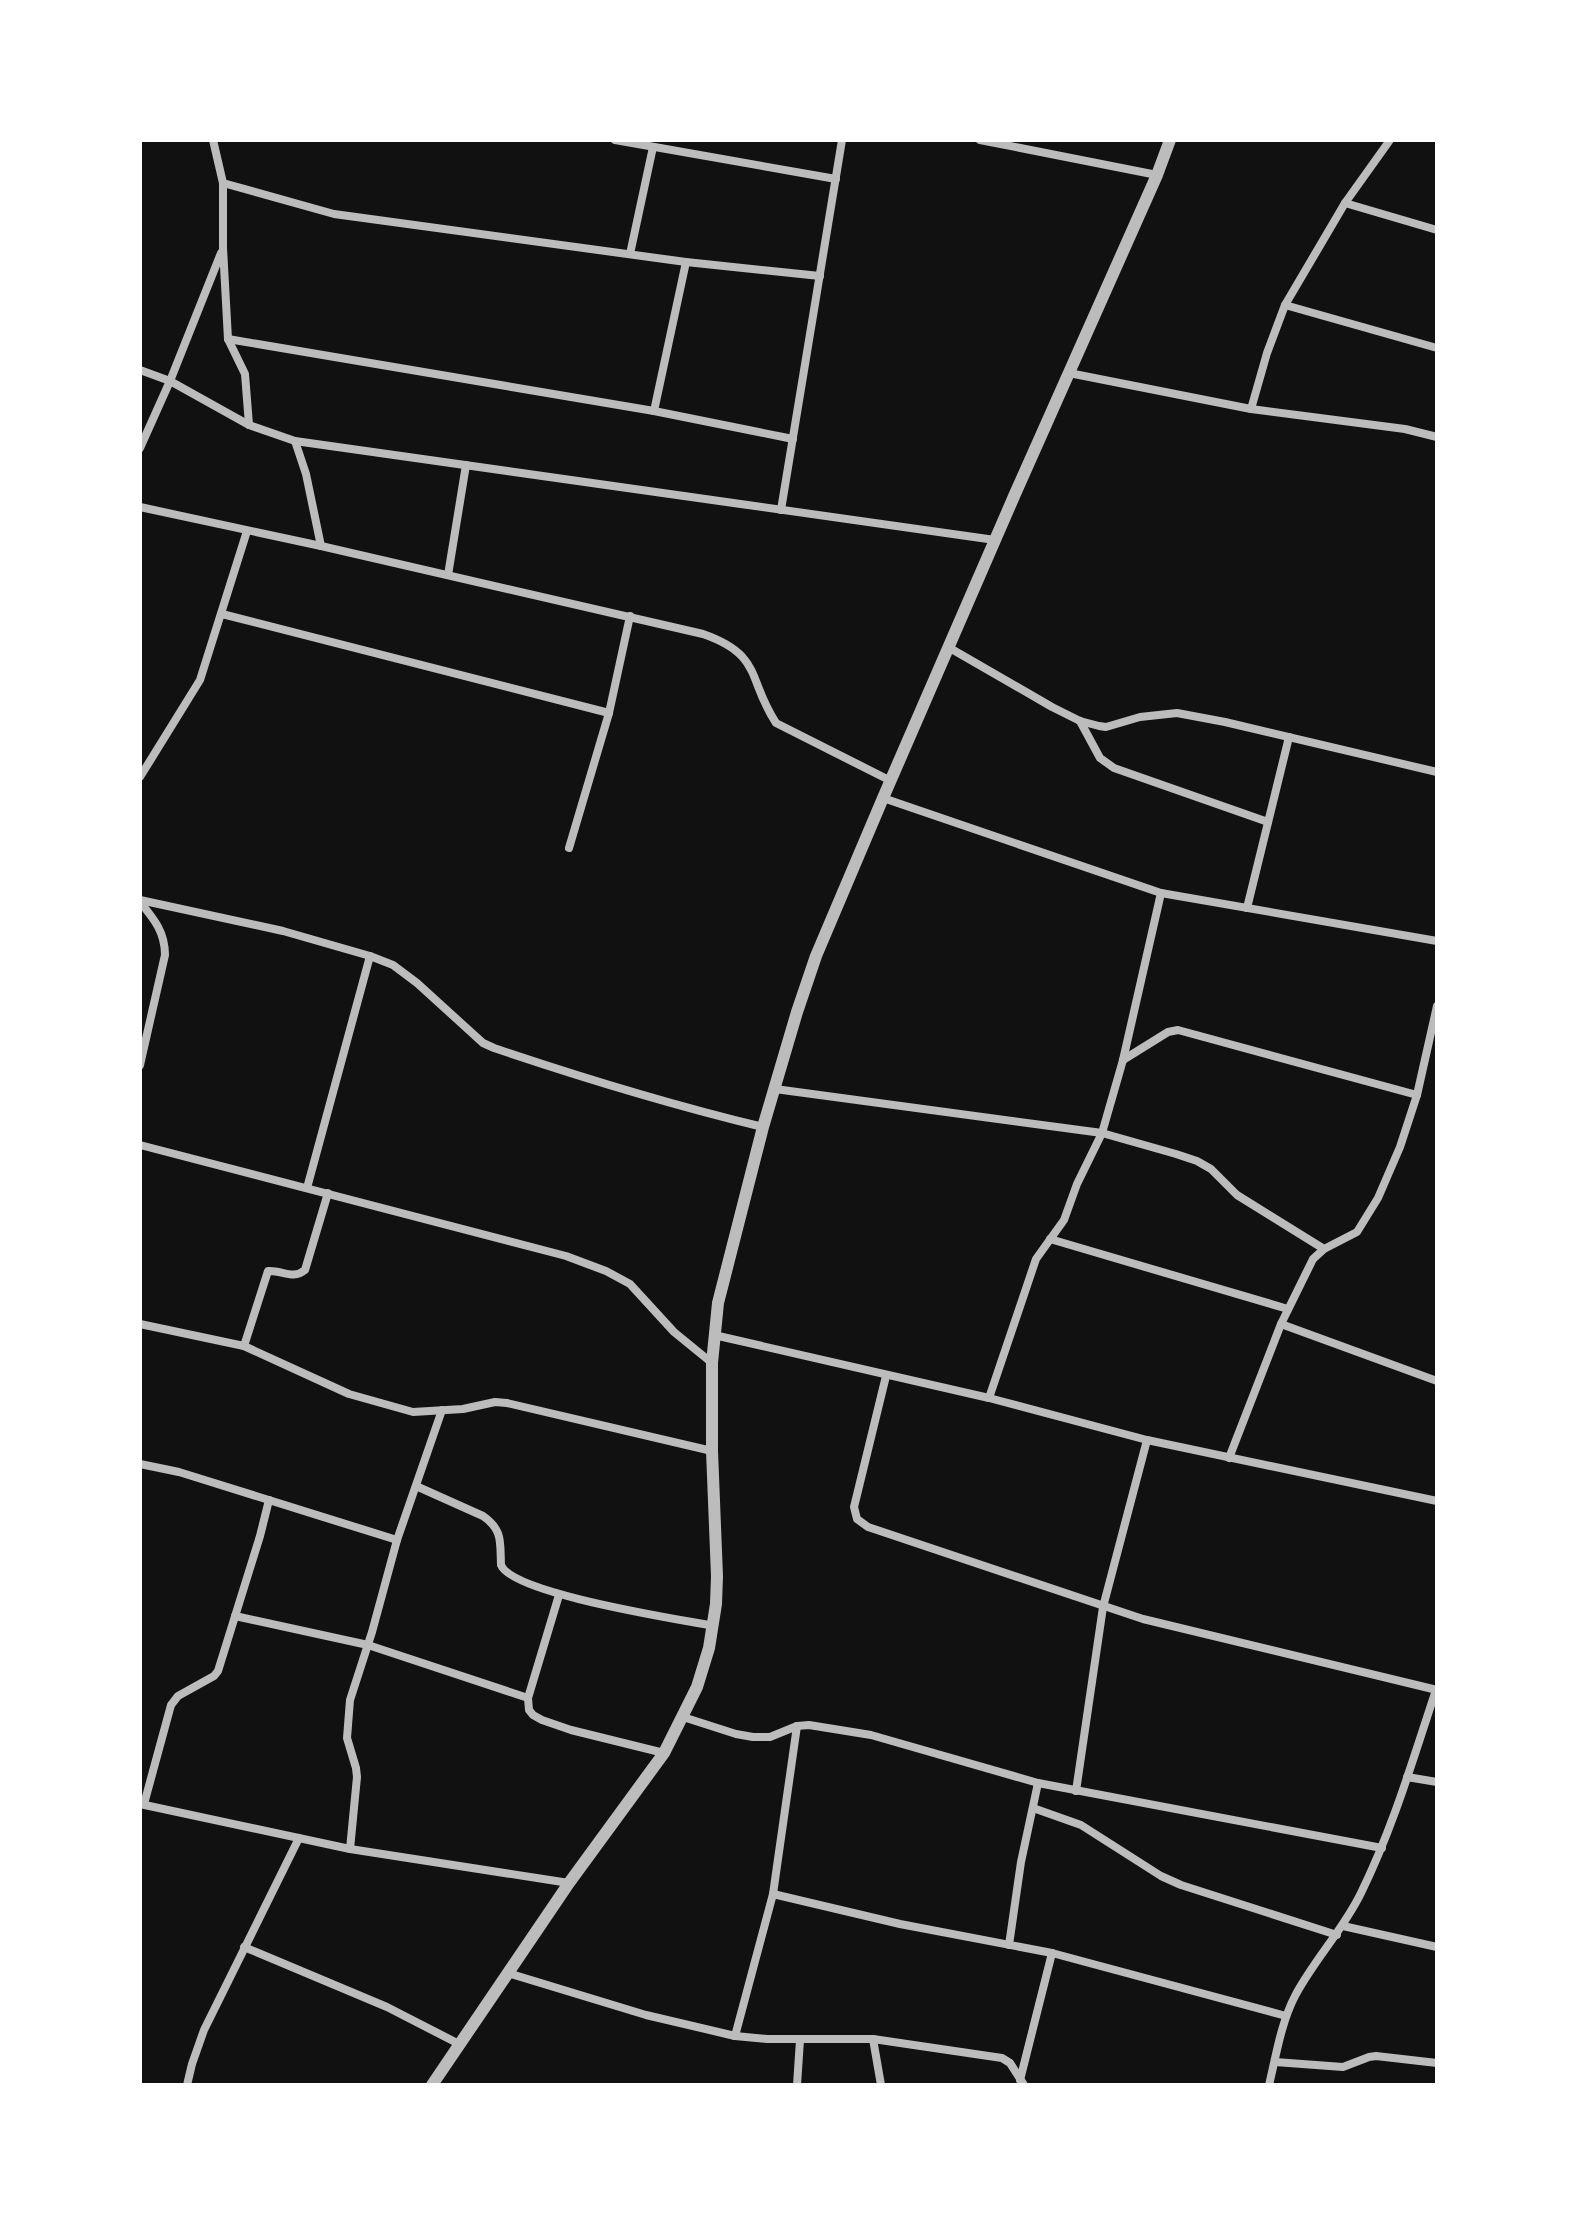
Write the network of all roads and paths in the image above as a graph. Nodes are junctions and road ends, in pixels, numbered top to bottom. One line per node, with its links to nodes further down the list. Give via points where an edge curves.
1 (213, 140): 10 (street)
2 (615, 140): 7 (street)
3 (842, 140): 9 (street)
4 (980, 140): 8 (street)
5 (1170, 140): 8 (street)
6 (1390, 140): 11 (street)
7 (653, 147): 9 (street); 14 (street)
8 (1157, 175): 21 (street)
9 (836, 179): 16 (street)
10 (223, 183): 13 (street); 14 (street, via 334,214)
11 (1345, 203): 12 (street); 17 (street)
12 (1437, 230)
13 (223, 248): 18 (street); 22 (street)
14 (630, 254): 15 (street)
15 (686, 262): 16 (street); 24 (street)
16 (820, 276): 27 (street)
17 (1285, 305): 19 (street); 23 (street)
18 (228, 339): 24 (street); 25 (street, via 245,374)
19 (1437, 348)
20 (140, 370): 22 (street)
21 (1069, 373): 23 (street); 34 (street)
22 (170, 381): 25 (street); 29 (street)
23 (1251, 409): 26 (street)
24 (654, 411): 27 (street)
25 (249, 425): 28 (street)
26 (1437, 437)
27 (793, 439): 32 (street)
28 (295, 441): 30 (street); 35 (street)
29 (140, 448)
30 (466, 465): 32 (street); 36 (street)
31 (140, 507): 33 (street)
32 (781, 510): 34 (street)
33 (247, 531): 35 (street); 37 (street)
34 (995, 540): 39 (street)
35 (321, 546): 36 (street)
36 (448, 575): 38 (street)
37 (222, 614): 40 (street); 44 (street, via 200,680)
38 (630, 616): 40 (street); 45 (street, via 721,640 740,652 776,723)
39 (948, 647): 41 (street); 45 (street)
40 (609, 713): 48 (street)
41 (1080, 721): 42 (street, via 1106,727 1177,713); 47 (street, via 1100,758 1114,768)
42 (1289, 737): 43 (street); 47 (street)
43 (1437, 772)
44 (140, 777)
45 (891, 781): 46 (street)
46 (883, 798): 49 (street); 57 (street, via 816,956)
47 (1268, 822): 51 (street)
48 (569, 848)
49 (1161, 893): 51 (street); 55 (street)
50 (140, 901): 53 (street, via 283,931); 56 (street, via 165,939)
51 (1247, 908): 52 (street)
52 (1437, 941)
53 (370, 956): 59 (street, via 393,965 494,1048 683,1108); 62 (street)
54 (1437, 1006): 58 (street)
55 (1123, 1060): 58 (street, via 1178,1030); 60 (street)
56 (140, 1065)
57 (775, 1089): 59 (street); 60 (street)
58 (1417, 1095): 65 (street, via 1389,1173 1362,1226)
59 (763, 1127): 69 (street)
60 (1102, 1133): 64 (street, via 1064,1220); 65 (street, via 1197,1161 1237,1195)
61 (140, 1145): 62 (street)
62 (307, 1188): 63 (street)
63 (328, 1193): 70 (street, via 305,1270 299,1275 268,1271); 71 (street, via 606,1271 630,1284 674,1332)
64 (1050, 1239): 66 (street); 74 (street, via 1033,1267)
65 (1324, 1249): 66 (street, via 1313,1259)
66 (1288, 1309): 68 (street)
67 (140, 1324): 70 (street)
68 (1281, 1324): 73 (street); 78 (street)
69 (714, 1335): 71 (street); 72 (street)
70 (244, 1346): 75 (street, via 349,1394 413,1412)
71 (712, 1363): 77 (street)
72 (886, 1376): 74 (street); 85 (street, via 854,1507 857,1519)
73 (1437, 1381)
74 (989, 1398): 76 (street)
75 (442, 1410): 77 (street, via 507,1403); 80 (street)
76 (1147, 1440): 78 (street); 85 (street)
77 (712, 1451): 87 (street)
78 (1229, 1458): 82 (street)
79 (140, 1464): 81 (street)
80 (416, 1486): 83 (street); 84 (street, via 483,1516 498,1529 503,1571)
81 (269, 1500): 83 (street); 86 (street)
82 (1437, 1501)
83 (397, 1540): 88 (street)
84 (559, 1595): 87 (street); 90 (street)
85 (1103, 1607): 89 (street); 97 (street)
86 (235, 1616): 88 (street); 98 (street, via 217,1673 171,1705)
87 (714, 1626): 91 (street, via 704,1668)
88 (368, 1645): 90 (street); 102 (street, via 350,1700 347,1731 356,1768)
89 (1436, 1690): 94 (street)
90 (528, 1698): 93 (street, via 529,1710 542,1720)
91 (683, 1717): 92 (street, via 753,1737 770,1737); 93 (street)
92 (797, 1726): 96 (street, via 871,1735); 104 (street)
93 (664, 1753): 103 (street)
94 (1407, 1777): 95 (street); 101 (street)
95 (1437, 1782)
96 (1038, 1783): 97 (street); 99 (street)
97 (1076, 1791): 101 (street)
98 (142, 1804): 100 (street)
99 (1033, 1808): 106 (street, via 1081,1825 1181,1885); 107 (street)
100 (299, 1838): 102 (street); 108 (street)
101 (1382, 1848): 105 (street)
102 (350, 1849): 103 (street)
103 (569, 1883): 111 (street)
104 (773, 1894): 107 (street); 113 (street)
105 (1343, 1926): 106 (street); 109 (street)
106 (1337, 1935): 112 (street)
107 (1009, 1945): 110 (street)
108 (244, 1947): 116 (street, via 387,2007); 120 (street, via 204,2030)
109 (1437, 1947)
110 (1052, 1953): 112 (street); 119 (street)
111 (508, 1973): 113 (street); 116 (street)
112 (1286, 2016): 117 (street)
113 (735, 2036): 115 (street)
114 (873, 2039): 115 (street); 119 (street, via 1002,2058); 123 (street)
115 (800, 2040): 122 (street)
116 (461, 2045): 121 (street)
117 (1275, 2062): 118 (street, via 1343,2067 1376,2056); 124 (street)
118 (1437, 2063)
119 (1022, 2083)
120 (187, 2085)
121 (432, 2085)
122 (797, 2085)
123 (881, 2085)
124 (1269, 2085)

